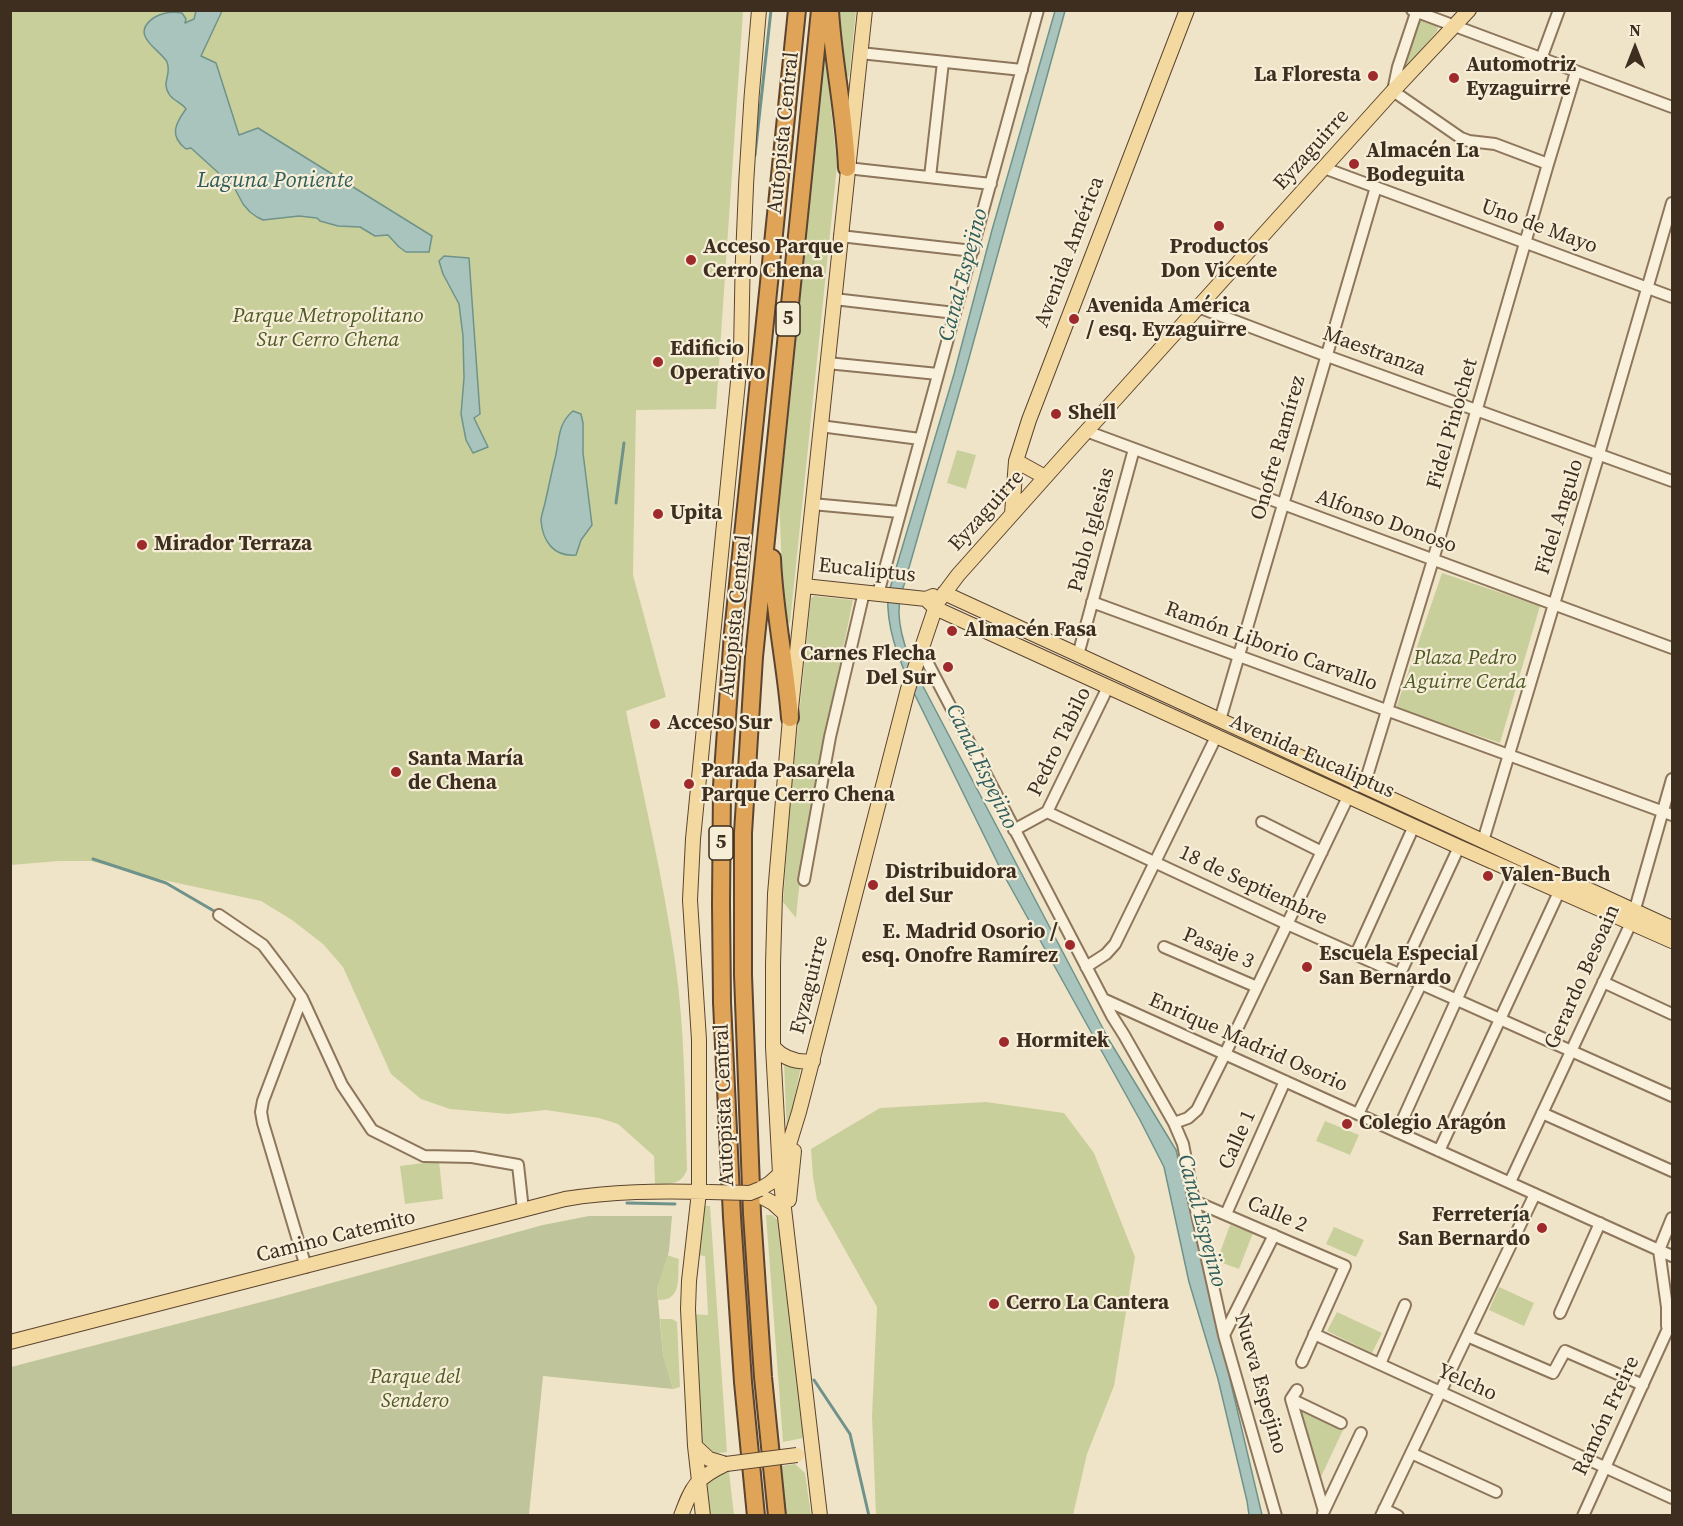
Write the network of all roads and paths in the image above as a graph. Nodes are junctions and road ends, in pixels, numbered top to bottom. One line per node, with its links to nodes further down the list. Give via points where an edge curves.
1 (759, 10): 118 (main road, via 747,148 741,351 690,883)
2 (797, 10): 159 (highway, Autopista Central / 5, via 730,663 722,821 722,1002 733,1249)
3 (820, 10): 46 (highway, Autopista Central / 5)
4 (830, 10): 20 (highway)
5 (865, 10): 12 (main road)
6 (1038, 10): 15 (street)
7 (1187, 10): 43 (main road, Avenida América)
8 (1469, 10): 11 (main road, Eyzaguirre)
9 (1559, 10): 13 (street)
10 (1415, 11): 11 (street); 17 (street)
11 (1454, 26): 13 (street); 17 (main road, Eyzaguirre)
12 (860, 53): 14 (street); 20 (main road)
13 (1541, 58): 16 (street)
14 (943, 62): 15 (street); 22 (street)
15 (1022, 70): 23 (street)
16 (1576, 72): 18 (street); 19 (street, Fidel Pinochet)
17 (1393, 91): 19 (street, via 1461,138 1495,144); 21 (main road, Eyzaguirre)
18 (1672, 107)
19 (1548, 164): 27 (street, Fidel Pinochet)
20 (848, 168): 22 (street); 26 (main road)
21 (1324, 168): 24 (street, Uno de Mayo); 32 (main road, Eyzaguirre)
22 (930, 177): 23 (street)
23 (992, 184): 28 (street)
24 (1376, 187): 27 (street, Uno de Mayo); 34 (street, Onofre Ramírez)
25 (1672, 203): 29 (street, Fidel Angulo)
26 (840, 236): 28 (street); 31 (main road)
27 (1526, 243): 29 (street, Uno de Mayo); 37 (street, Fidel Pinochet)
28 (973, 251): 33 (street)
29 (1648, 288): 30 (street, Uno de Mayo); 42 (street, Fidel Angulo)
30 (1672, 297)
31 (834, 299): 33 (street); 35 (main road)
32 (1198, 307): 34 (street, Maestranza); 39 (main road, Eyzaguirre)
33 (955, 313): 36 (street)
34 (1327, 356): 37 (street, Maestranza); 48 (street, Onofre Ramírez)
35 (827, 363): 36 (street); 38 (main road)
36 (938, 374): 40 (street)
37 (1477, 410): 42 (street, Maestranza); 51 (street, Fidel Pinochet)
38 (820, 426): 40 (street); 47 (main road)
39 (1086, 431): 41 (street, Alfonso Donoso); 44 (main road, Eyzaguirre)
40 (920, 439): 49 (street)
41 (1134, 449): 48 (street, Alfonso Donoso); 55 (street, Pablo Iglesias)
42 (1599, 454): 45 (street, Maestranza); 57 (street, Fidel Angulo)
43 (1016, 460): 44 (main road); 50 (main road, Avenida América)
44 (1045, 477): 50 (main road, Eyzaguirre)
45 (1672, 481)
46 (770, 501): 64 (highway, via 773,581); 160 (highway, Autopista Central / 5, via 749,717 741,910 754,1255)
47 (812, 504): 49 (street); 52 (main road)
48 (1283, 504): 51 (street, Alfonso Donoso); 60 (street, Onofre Ramírez)
49 (899, 512): 53 (street)
50 (1012, 514): 54 (main road, Eyzaguirre)
51 (1433, 560): 57 (street, Alfonso Donoso); 63 (street, Fidel Pinochet)
52 (804, 586): 53 (main road, Eucaliptus); 64 (main road)
53 (876, 593): 56 (main road, Eucaliptus); 81 (street, via 830,737)
54 (944, 593): 56 (main road, Eucaliptus); 59 (main road, Avenida Eucaliptus)
55 (1092, 602): 59 (street, Pablo Iglesias); 60 (street, Ramón Liborio Carvallo)
56 (930, 603): 61 (main road, Eyzaguirre); 62 (main road, Avenida Eucaliptus)
57 (1554, 605): 58 (street, Alfonso Donoso); 67 (street, Fidel Angulo)
58 (1672, 648)
59 (1078, 655): 65 (main road, Avenida Eucaliptus)
60 (1239, 655): 63 (street, Ramón Liborio Carvallo); 65 (street, Onofre Ramírez)
61 (919, 656): 75 (street); 105 (main road, Eyzaguirre)
62 (1108, 687): 66 (main road, Avenida Eucaliptus); 71 (street, Pedro Tabilo)
63 (1387, 710): 67 (street, Ramón Liborio Carvallo); 69 (street, Fidel Pinochet)
64 (790, 718): 102 (main road, via 775,894)
65 (1220, 720): 69 (main road, Avenida Eucaliptus)
66 (1216, 737): 70 (main road, Avenida Eucaliptus); 79 (street)
67 (1509, 755): 72 (street, Ramón Liborio Carvallo); 76 (street, Fidel Angulo)
68 (1672, 779): 72 (street, Gerardo Besoain)
69 (1364, 786): 76 (main road, Avenida Eucaliptus)
70 (1348, 797): 74 (main road, Avenida Eucaliptus); 78 (street)
71 (1047, 812): 75 (street, Pedro Tabilo); 79 (street, 18 de Septiembre)
72 (1668, 813): 84 (street, Gerardo Besoain)
73 (1262, 822): 78 (street)
74 (1414, 826): 77 (main road, Avenida Eucaliptus); 89 (street)
75 (1014, 830): 90 (street)
76 (1483, 841): 84 (main road, Avenida Eucaliptus)
77 (1459, 847): 80 (main road, Avenida Eucaliptus); 91 (street)
78 (1322, 852): 85 (street)
79 (1155, 862): 85 (street, 18 de Septiembre); 90 (street, via 1115,944)
80 (1514, 872): 82 (main road, Avenida Eucaliptus); 97 (street)
81 (804, 880)
82 (1559, 892): 84 (main road, Avenida Eucaliptus); 100 (street)
83 (219, 915): 95 (street, via 263,945)
84 (1633, 917): 86 (main road, Avenida Eucaliptus); 87 (main road, Avenida Eucaliptus); 92 (street, Gerardo Besoain)
85 (1287, 924): 89 (street, 18 de Septiembre); 94 (street)
86 (1672, 927)
87 (1672, 941)
88 (1164, 947): 94 (street, Pasaje 3)
89 (1356, 954): 91 (street, 18 de Septiembre)
90 (1086, 967): 96 (street, Nueva Espejino)
91 (1400, 974): 93 (street, 18 de Septiembre)
92 (1604, 982): 99 (street); 103 (street, Gerardo Besoain)
93 (1421, 984): 97 (street, 18 de Septiembre); 110 (street)
94 (1257, 987): 104 (street)
95 (302, 998): 122 (street, via 342,1085 372,1130 424,1156 472,1157 518,1165); 132 (street, via 261,1112)
96 (1104, 999): 98 (street, Enrique Madrid Osorio); 101 (street, Nueva Espejino)
97 (1456, 999): 100 (street, 18 de Septiembre); 112 (street)
98 (1121, 1007): 101 (street); 104 (street, Enrique Madrid Osorio)
99 (1672, 1014)
100 (1499, 1019): 103 (street, 18 de Septiembre); 113 (street)
101 (1124, 1035): 111 (street, Nueva Espejino)
102 (773, 1047): 105 (main road, via 791,1059); 115 (main road)
103 (1571, 1051): 107 (street, 18 de Septiembre); 109 (street, Gerardo Besoain)
104 (1225, 1054): 106 (street, Enrique Madrid Osorio); 111 (street, via 1197,1110)
105 (813, 1061): 108 (main road, Eyzaguirre)
106 (1285, 1081): 110 (street, Enrique Madrid Osorio); 125 (street, Calle 1)
107 (1672, 1096)
108 (799, 1112): 115 (main road, Eyzaguirre); 129 (main road)
109 (1542, 1113): 114 (street); 116 (street, Gerardo Besoain)
110 (1358, 1114): 112 (street, Enrique Madrid Osorio)
111 (1174, 1123): 121 (street, Nueva Espejino)
112 (1397, 1132): 113 (street, Enrique Madrid Osorio)
113 (1439, 1150): 116 (street, Enrique Madrid Osorio)
114 (1672, 1171)
115 (780, 1174): 119 (main road); 123 (main road)
116 (1510, 1182): 120 (street, Enrique Madrid Osorio)
117 (675, 1191): 118 (main road, Camino Catemito); 122 (main road, Camino Catemito, via 581,1196); 124 (main road, via 689,1201)
118 (704, 1192): 119 (main road, Camino Catemito, bridge); 124 (main road)
119 (757, 1192): 123 (main road)
120 (1534, 1194): 127 (street, Enrique Madrid Osorio); 139 (street)
121 (1194, 1201): 125 (street, Calle 2); 138 (street, Nueva Espejino)
122 (523, 1210): 132 (main road, Camino Catemito)
123 (784, 1213): 129 (main road)
124 (697, 1214): 147 (main road, via 688,1309)
125 (1226, 1214): 128 (street, Calle 2)
126 (1672, 1218): 130 (street)
127 (1600, 1223): 130 (street, Enrique Madrid Osorio); 134 (street)
128 (1274, 1235): 137 (street, Calle 2, via 1345,1266); 138 (street)
129 (788, 1247): 148 (main road)
130 (1659, 1250): 131 (street, Enrique Madrid Osorio); 136 (street, Ramón Freire)
131 (1672, 1256)
132 (306, 1267): 140 (main road, Camino Catemito)
133 (1406, 1305): 142 (street)
134 (1560, 1313)
135 (1672, 1320): 136 (street, Ramón Freire)
136 (1667, 1332): 143 (street, Ramón Freire)
137 (1314, 1334): 141 (street); 142 (street, Yelcho)
138 (1224, 1335): 162 (street, Nueva Espejino)
139 (1467, 1336): 143 (street, via 1553,1373 1565,1351); 144 (street)
140 (10, 1342)
141 (1302, 1362)
142 (1380, 1364): 144 (street, Yelcho)
143 (1643, 1385): 151 (street, Ramón Freire)
144 (1441, 1392): 149 (street); 151 (street, Yelcho)
145 (1341, 1423): 156 (street, via 1294,1395)
146 (1361, 1433): 156 (street)
147 (695, 1446): 150 (main road); 152 (main road)
148 (813, 1452): 150 (main road, bridge); 161 (main road)
149 (1411, 1453): 153 (street); 155 (street)
150 (718, 1465): 152 (main road)
151 (1605, 1467): 154 (street, Yelcho); 164 (street, Ramón Freire)
152 (699, 1481): 157 (main road, via 690,1491); 158 (main road)
153 (1496, 1492)
154 (1672, 1498)
155 (1382, 1512): 163 (street)
156 (1323, 1513)
157 (681, 1515)
158 (703, 1515)
159 (756, 1515)
160 (777, 1515)
161 (820, 1515)
162 (1276, 1515)
163 (1398, 1515)
164 (1583, 1515)

